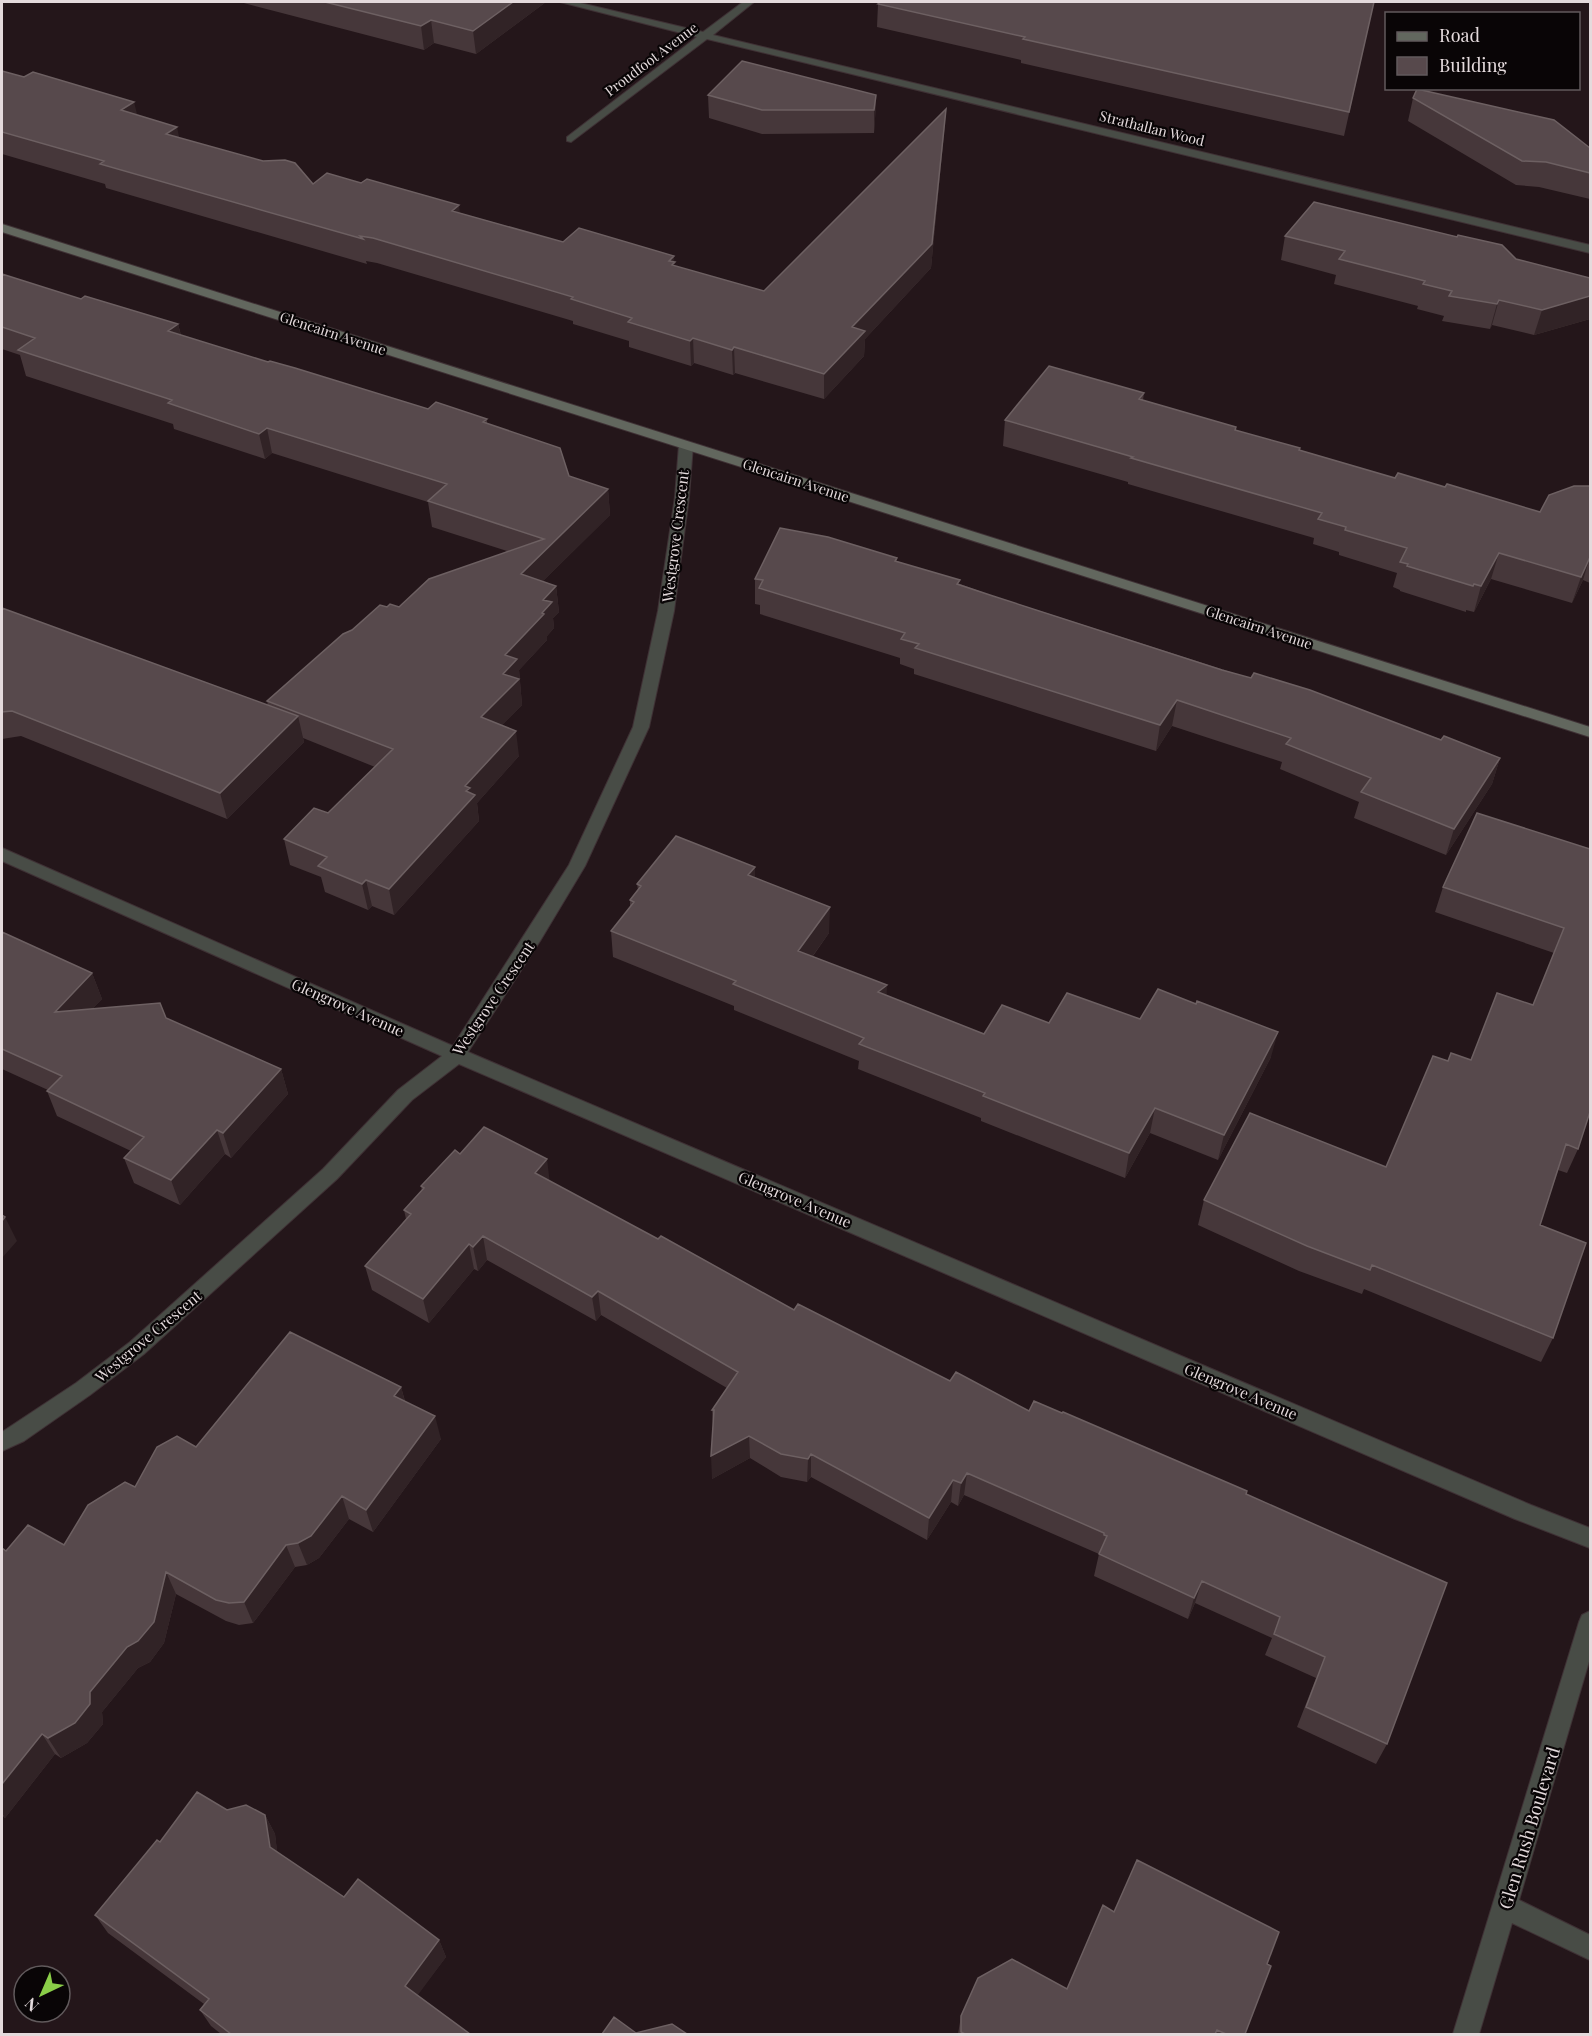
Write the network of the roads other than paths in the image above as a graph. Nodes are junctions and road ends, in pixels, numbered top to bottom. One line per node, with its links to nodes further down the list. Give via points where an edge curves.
1 (565, 2): 3 (street, Strathallan Wood)
2 (749, 2): 3 (street, Proudfoot Avenue)
3 (707, 36): 4 (street, Proudfoot Avenue); 6 (street, Strathallan Wood)
4 (571, 139)
5 (2, 228): 7 (street, Glencairn Avenue)
6 (1590, 249)
7 (686, 445): 8 (street, Glencairn Avenue); 10 (street, Westgrove Crescent, via 666,611 641,727 577,866)
8 (1590, 732)
9 (2, 854): 10 (street, Glengrove Avenue)
10 (457, 1054): 11 (street, Westgrove Crescent, via 405,1095 330,1174 137,1348); 12 (street, Glengrove Avenue)
11 (2, 1442)
12 (1590, 1538)
13 (1590, 1622): 14 (street, Glen Rush Boulevard)
14 (1506, 1907): 15 (street); 16 (street, Glen Rush Boulevard)
15 (1590, 1948)
16 (1466, 2034)

